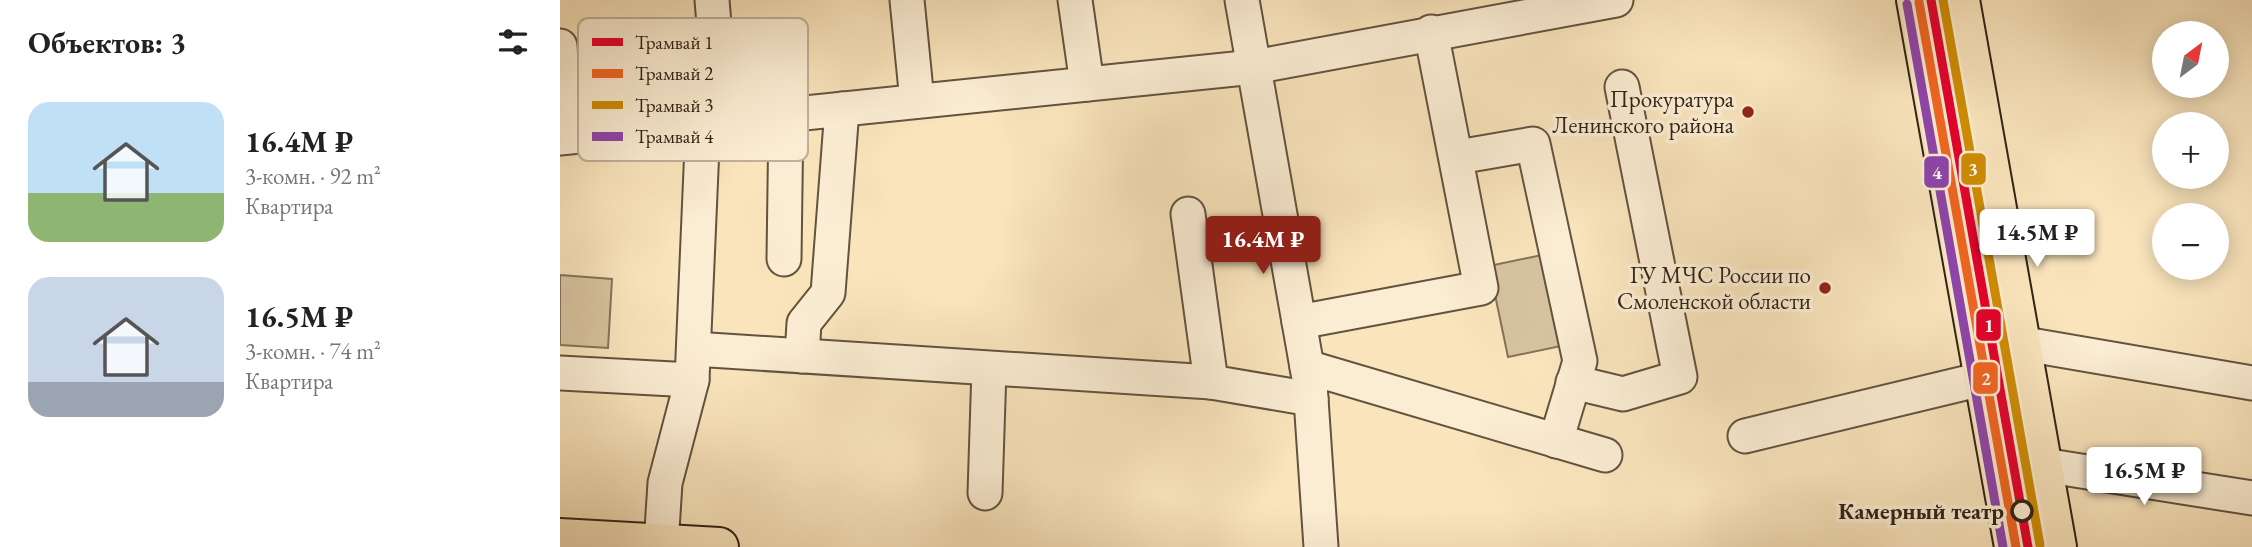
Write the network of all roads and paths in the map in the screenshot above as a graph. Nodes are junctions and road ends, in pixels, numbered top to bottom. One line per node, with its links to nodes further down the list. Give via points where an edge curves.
1 (712, 0): 8 (street)
2 (907, 0): 14 (street)
3 (1075, 0): 12 (street)
4 (1242, 0): 11 (street)
5 (1616, 0): 9 (street)
6 (1916, 0): 29 (main road)
7 (1960, 0): 24 (main road)
8 (712, 18)
9 (1431, 32): 11 (street); 18 (street)
10 (560, 46): 17 (street)
11 (1254, 67): 12 (street); 23 (street)
12 (1087, 84): 14 (street)
13 (1622, 88): 30 (street, via 1681,377 1623,394)
14 (916, 102): 15 (street)
15 (842, 109): 16 (street); 25 (street, via 828,293 804,323)
16 (808, 113)
17 (563, 137)
18 (1458, 157): 23 (street, via 1481,288); 30 (street, via 1533,144 1580,361)
19 (710, 161): 26 (street)
20 (785, 161): 22 (street)
21 (1188, 214): 31 (street)
22 (784, 259)
23 (1299, 322): 32 (street)
24 (2019, 343): 33 (street); 37 (main road)
25 (802, 356): 26 (street); 27 (street)
26 (693, 364): 28 (street); 41 (street, via 665,483)
27 (989, 369): 31 (street); 38 (street)
28 (560, 373)
29 (1986, 378): 34 (street); 44 (main road)
30 (1573, 382): 35 (street)
31 (1211, 383): 32 (street)
32 (1309, 383): 35 (street); 43 (street)
33 (2252, 383)
34 (1745, 436)
35 (1556, 441): 36 (street)
36 (1605, 455)
37 (2043, 465): 39 (street); 45 (main road)
38 (985, 493)
39 (2252, 498)
40 (560, 538): 41 (main road)
41 (661, 545): 42 (main road)
42 (719, 547)
43 (1321, 547)
44 (2014, 547)
45 (2057, 547)

